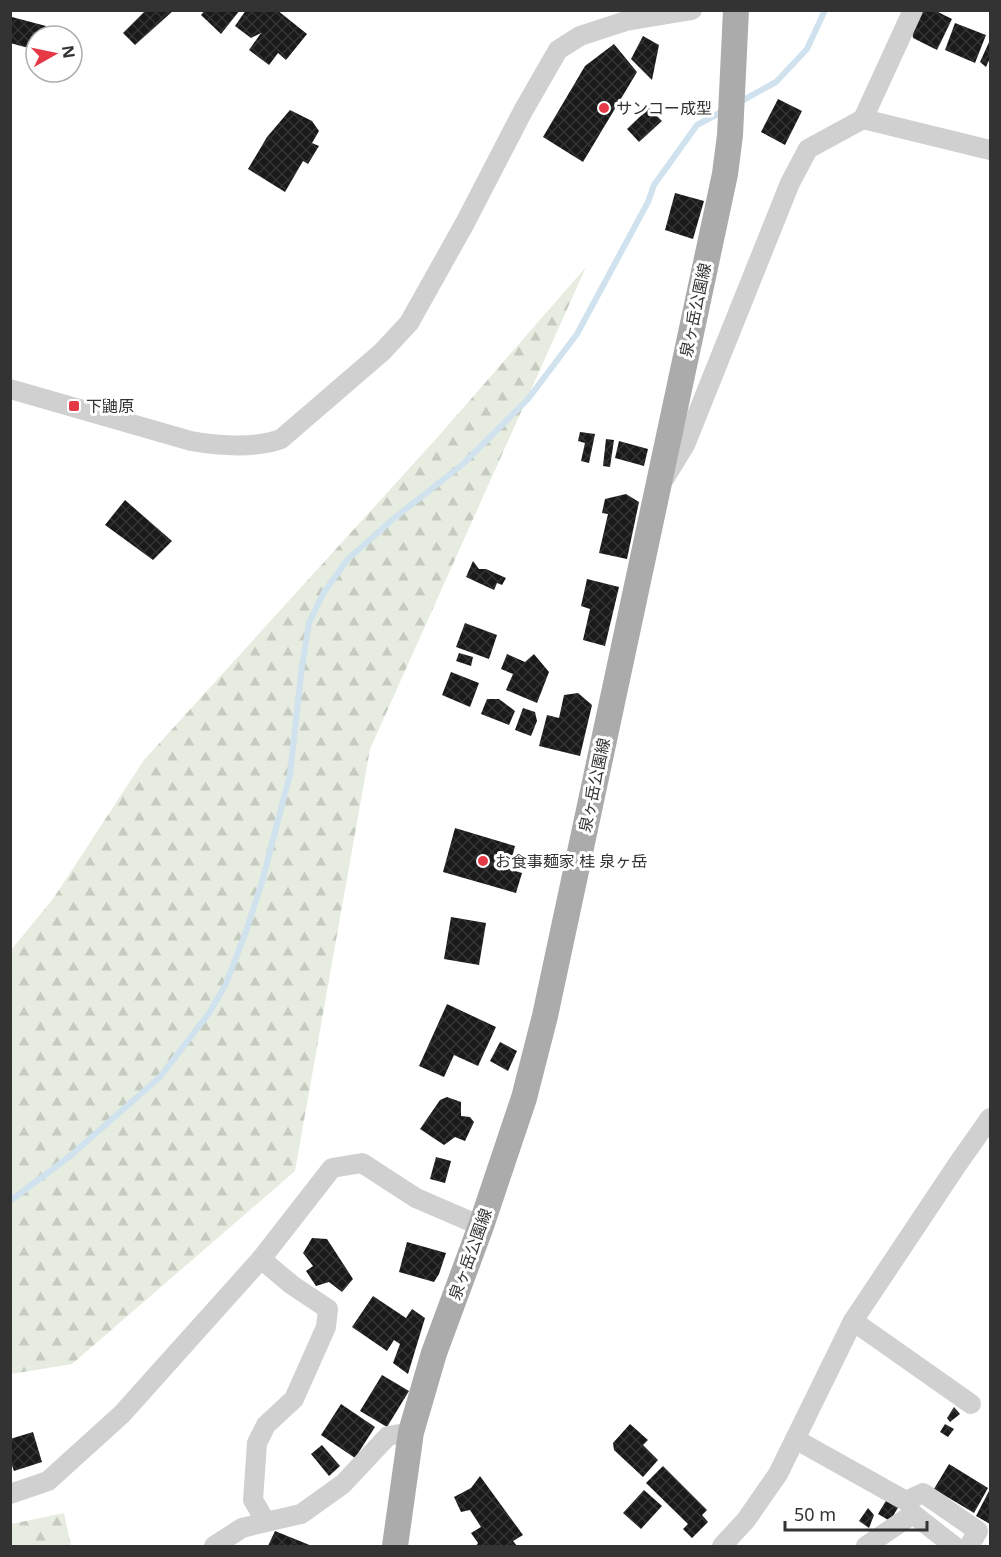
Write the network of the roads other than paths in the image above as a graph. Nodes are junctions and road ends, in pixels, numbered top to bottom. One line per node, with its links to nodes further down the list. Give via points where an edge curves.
1 (692, 10): 6 (street, via 626,21 580,36 558,50 409,323 382,352 280,439 252,445 191,441)
2 (736, 10): 7 (main road, 泉ヶ岳公園線, via 725,174)
3 (913, 10): 4 (street)
4 (863, 119): 5 (street); 7 (street, via 808,149 790,183 685,446)
5 (990, 150)
6 (10, 389)
7 (658, 488): 9 (main road, 泉ヶ岳公園線, via 545,1016 524,1098)
8 (990, 1118): 11 (street)
9 (481, 1226): 10 (street, via 416,1198 362,1163 349,1164 332,1168); 13 (main road, 泉ヶ岳公園線, via 434,1353)
10 (261, 1260): 15 (street, via 122,1414 48,1481); 16 (street, via 328,1309 326,1327 294,1399 266,1425 257,1443 253,1500)
11 (853, 1321): 12 (street); 14 (street)
12 (970, 1404)
13 (411, 1432): 16 (street, via 388,1436 343,1484 302,1514); 18 (main road, 泉ヶ岳公園線)
14 (795, 1439): 19 (street, via 778,1474); 22 (street, via 906,1501 923,1493 978,1531)
15 (10, 1494)
16 (266, 1522): 17 (street, via 242,1528)
17 (214, 1546)
18 (395, 1546)
19 (722, 1546)
20 (866, 1546): 21 (street, via 913,1514)
21 (954, 1546)
22 (969, 1546)

